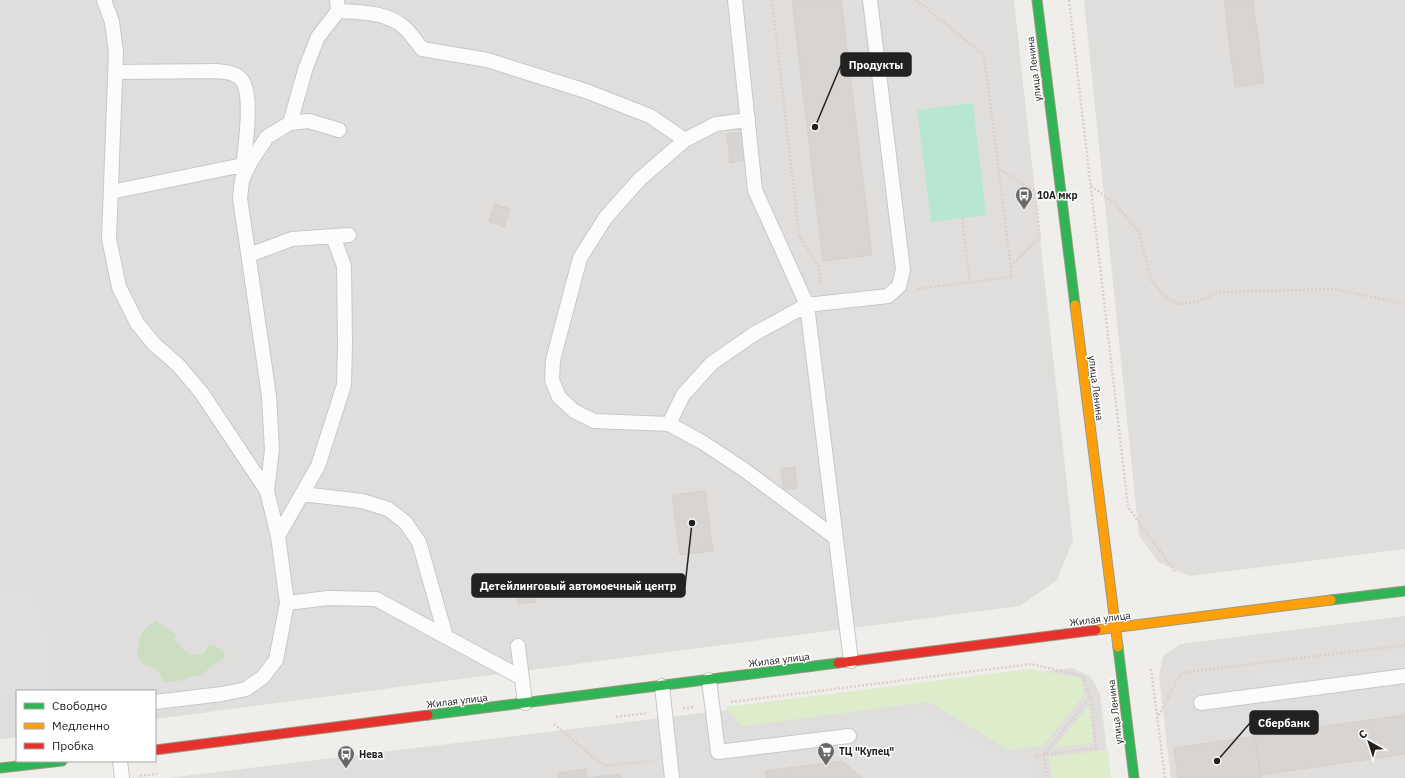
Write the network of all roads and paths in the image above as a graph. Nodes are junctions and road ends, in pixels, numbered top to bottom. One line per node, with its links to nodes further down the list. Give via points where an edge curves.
1 (104, 0): 9 (lane, via 112,22 116,52)
2 (735, 0): 10 (lane)
3 (772, 0): 26 (path, via 799,235 819,267)
4 (870, 0): 25 (lane, via 903,270 900,286)
5 (916, 0): 15 (path, via 984,55)
6 (1037, 0): 37 (main road, улица Ленина)
7 (1069, 0): 17 (path)
8 (337, 5): 11 (lane, via 318,37); 13 (lane, via 390,19 406,29 422,49 487,60 586,91 650,116)
9 (115, 72): 14 (lane, via 232,72 241,79 247,89); 18 (lane)
10 (748, 120): 13 (lane, via 716,124); 28 (lane, via 755,190)
11 (290, 123): 12 (lane, via 309,121); 16 (lane, via 267,137)
12 (339, 130)
13 (684, 140): 29 (lane, via 640,179 606,217 580,258 553,360 552,380 559,397 574,411 594,420)
14 (243, 166): 16 (lane); 18 (lane)
15 (998, 168): 23 (path); 23 (path, via 1035,191 1040,236)
16 (242, 180): 22 (lane, via 240,198)
17 (1091, 186): 27 (path, via 1114,203 1138,230 1152,281 1165,297 1178,304 1196,302 1220,292 1335,289); 34 (path, via 1128,507)
18 (111, 192): 30 (lane, via 109,239 118,287 137,323 201,392)
19 (962, 218): 24 (path)
20 (349, 235): 21 (lane)
21 (333, 236): 22 (lane, via 292,239); 31 (lane, via 344,266 344,385 318,466)
22 (249, 255): 30 (lane, via 269,396 272,450)
23 (1010, 266): 24 (path, via 1012,277)
24 (970, 282): 25 (path)
25 (893, 292): 26 (lane, via 888,296)
26 (823, 303): 28 (lane)
27 (1405, 304)
28 (807, 305): 29 (lane, via 754,334 712,363 683,395); 33 (lane)
29 (669, 424): 33 (lane, via 743,469)
30 (266, 491): 32 (lane)
31 (302, 494): 32 (lane); 38 (lane, via 362,502 388,509 405,522 419,542)
32 (278, 536): 36 (lane)
33 (836, 538): 41 (lane)
34 (1176, 573)
35 (1405, 591): 37 (main road, Жилая улица)
36 (287, 603): 38 (lane, via 328,598 376,599); 48 (lane, via 276,660 263,677 246,689)
37 (1115, 628): 41 (main road, Жилая улица); 68 (main road, улица Ленина)
38 (446, 637): 44 (lane)
39 (1405, 645): 54 (path, via 1181,673)
40 (518, 646): 44 (lane)
41 (851, 661): 45 (main road, Жилая улица)
42 (1151, 669): 54 (path)
43 (1405, 676): 50 (lane)
44 (522, 678): 49 (lane)
45 (710, 680): 46 (main road, Жилая улица); 51 (lane)
46 (662, 686): 49 (main road, Жилая улица); 52 (lane)
47 (1090, 697): 51 (path, via 1083,676 1032,664); 58 (path); 58 (path, via 1096,748)
48 (156, 702)
49 (525, 703): 57 (main road, Жилая улица)
50 (1201, 703)
51 (712, 704): 52 (path); 56 (lane, via 718,752)
52 (664, 711): 53 (path); 60 (lane)
53 (609, 718)
54 (1157, 718): 69 (path)
55 (562, 723): 60 (path, via 554,724 604,766)
56 (849, 736)
57 (156, 750)
58 (1044, 755): 59 (path); 67 (path)
59 (1035, 756)
60 (670, 759): 66 (lane)
61 (53, 762): 63 (main road)
62 (120, 762): 65 (lane)
63 (0, 768)
64 (159, 774): 65 (path)
65 (128, 778)
66 (672, 778)
67 (1047, 778)
68 (1134, 778)
69 (1165, 778)

